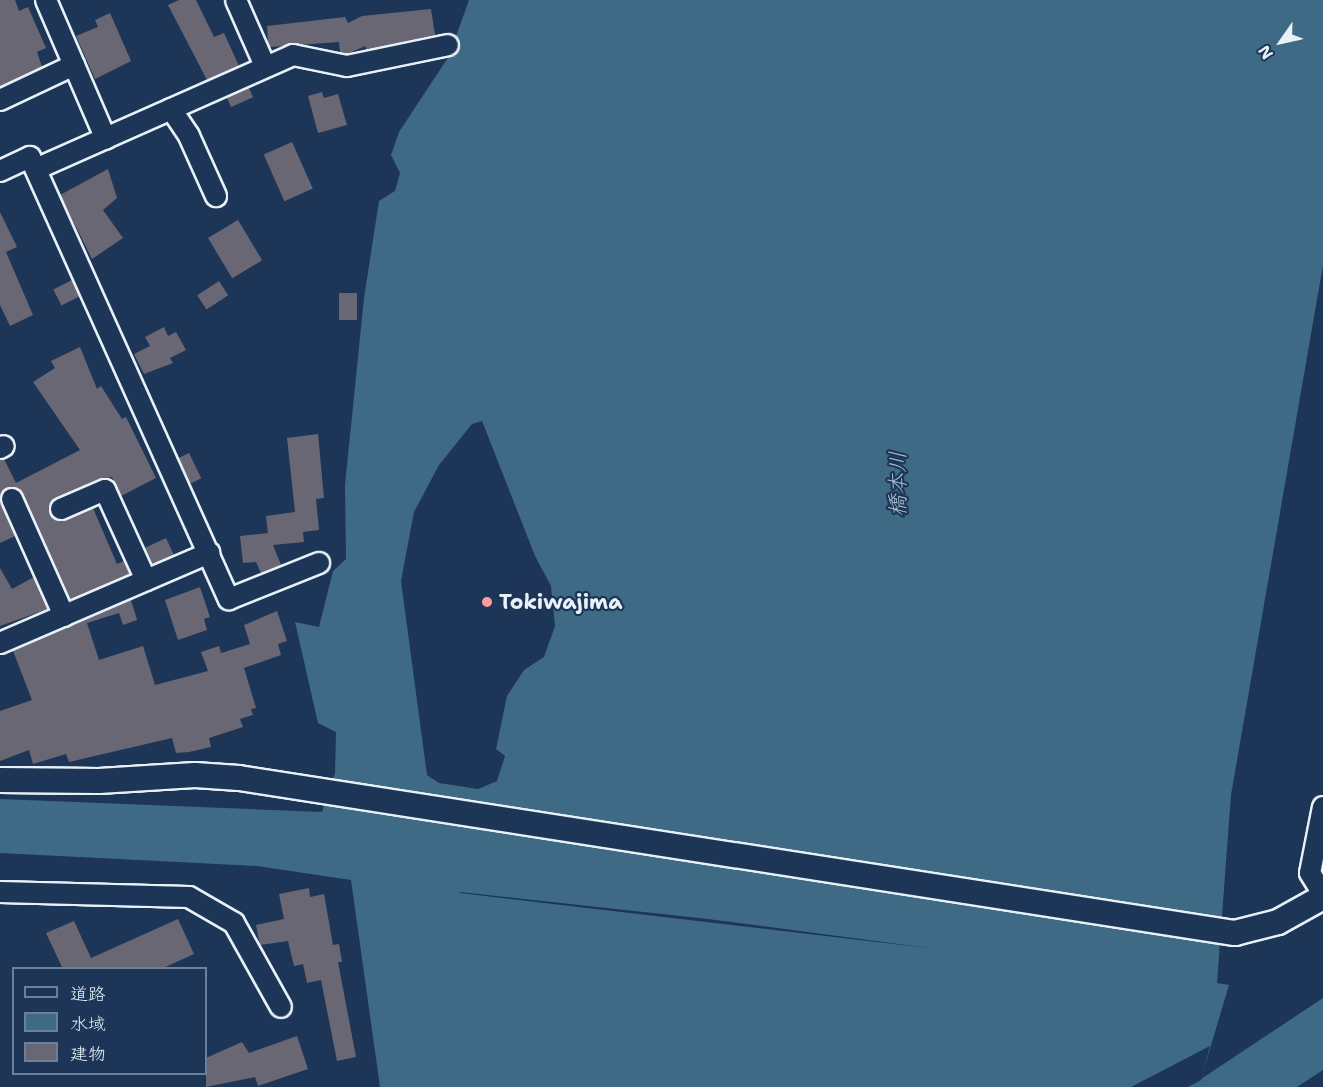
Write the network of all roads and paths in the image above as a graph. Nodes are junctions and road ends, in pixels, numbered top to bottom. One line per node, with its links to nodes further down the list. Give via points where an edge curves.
1 (46, 0): 4 (street)
2 (236, 0): 5 (street)
3 (448, 45): 5 (street, via 347,66 293,55)
4 (74, 65): 6 (street); 8 (street)
5 (266, 66): 7 (street)
6 (0, 100)
7 (171, 109): 8 (street); 11 (street, via 189,136)
8 (106, 140): 9 (street)
9 (36, 169): 10 (street, via 30,157); 14 (street)
10 (0, 171)
11 (216, 196)
12 (12, 499): 17 (street)
13 (61, 509): 16 (street, via 105,490)
14 (209, 553): 15 (street, via 229,599); 16 (street)
15 (319, 563)
16 (146, 580): 17 (street)
17 (64, 616): 18 (street)
18 (0, 643)
19 (0, 780): 22 (street, via 99,781 195,774 315,789 1235,933 1278,922)
20 (1323, 807): 22 (street, via 1310,873)
21 (0, 892): 23 (street, via 189,897 234,923)
22 (1323, 896)
23 (281, 1007)

